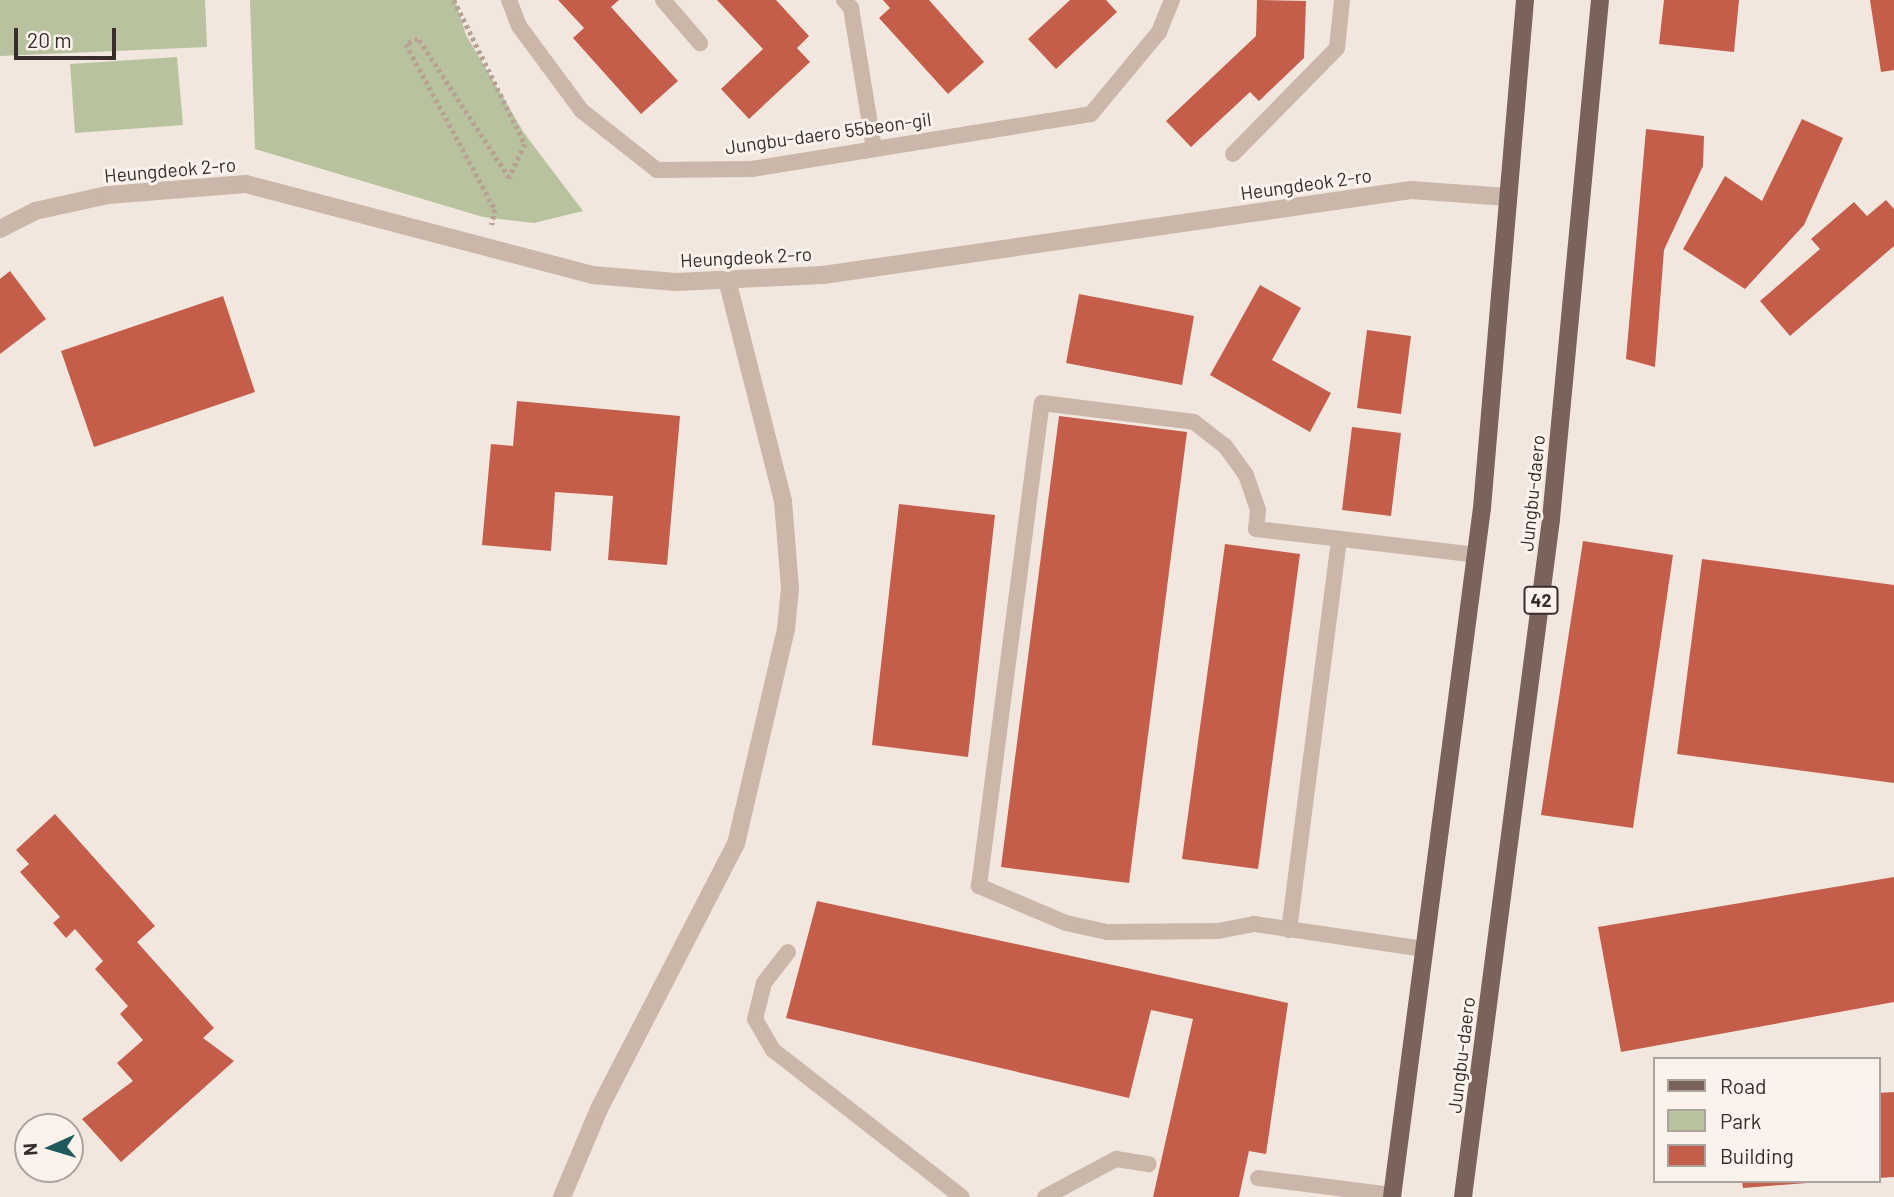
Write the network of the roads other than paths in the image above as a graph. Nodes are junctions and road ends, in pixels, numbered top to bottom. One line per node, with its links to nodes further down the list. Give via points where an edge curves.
1 (509, 0): 9 (lane, Jungbu-daero 55beon-gil, via 519,26 582,111 657,170 752,169)
2 (663, 0): 8 (lane)
3 (844, 0): 9 (lane, via 851,8)
4 (1172, 0): 9 (lane, Jungbu-daero 55beon-gil, via 1159,32 1091,114)
5 (1342, 0): 10 (lane, via 1337,48)
6 (1525, 0): 11 (main road)
7 (1600, 0): 25 (main road, Jungbu-daero / 42, via 1551,519)
8 (699, 43)
9 (874, 149)
10 (1233, 154)
11 (1507, 197): 13 (street, Heungdeok 2-ro, via 1411,190 823,275); 15 (main road)
12 (0, 229): 13 (street, Heungdeok 2-ro, via 35,211 108,195 246,184 592,275)
13 (727, 280): 22 (street, via 783,501 790,588 786,629 736,844 598,1109)
14 (1339, 539): 15 (lane); 16 (lane); 16 (lane, via 1256,529 1258,510 1246,475 1225,446 1194,422 1042,403 979,886 1066,923 1107,932 1218,931 1254,924)
15 (1475, 555): 17 (main road)
16 (1289, 930): 17 (lane)
17 (1424, 949): 21 (main road)
18 (788, 952): 23 (lane, via 764,983 755,1019 773,1050)
19 (1149, 1164): 24 (lane, via 1116,1160)
20 (1258, 1178): 21 (lane)
21 (1392, 1196)
22 (562, 1197)
23 (962, 1197)
24 (1045, 1197)
25 (1463, 1197)

